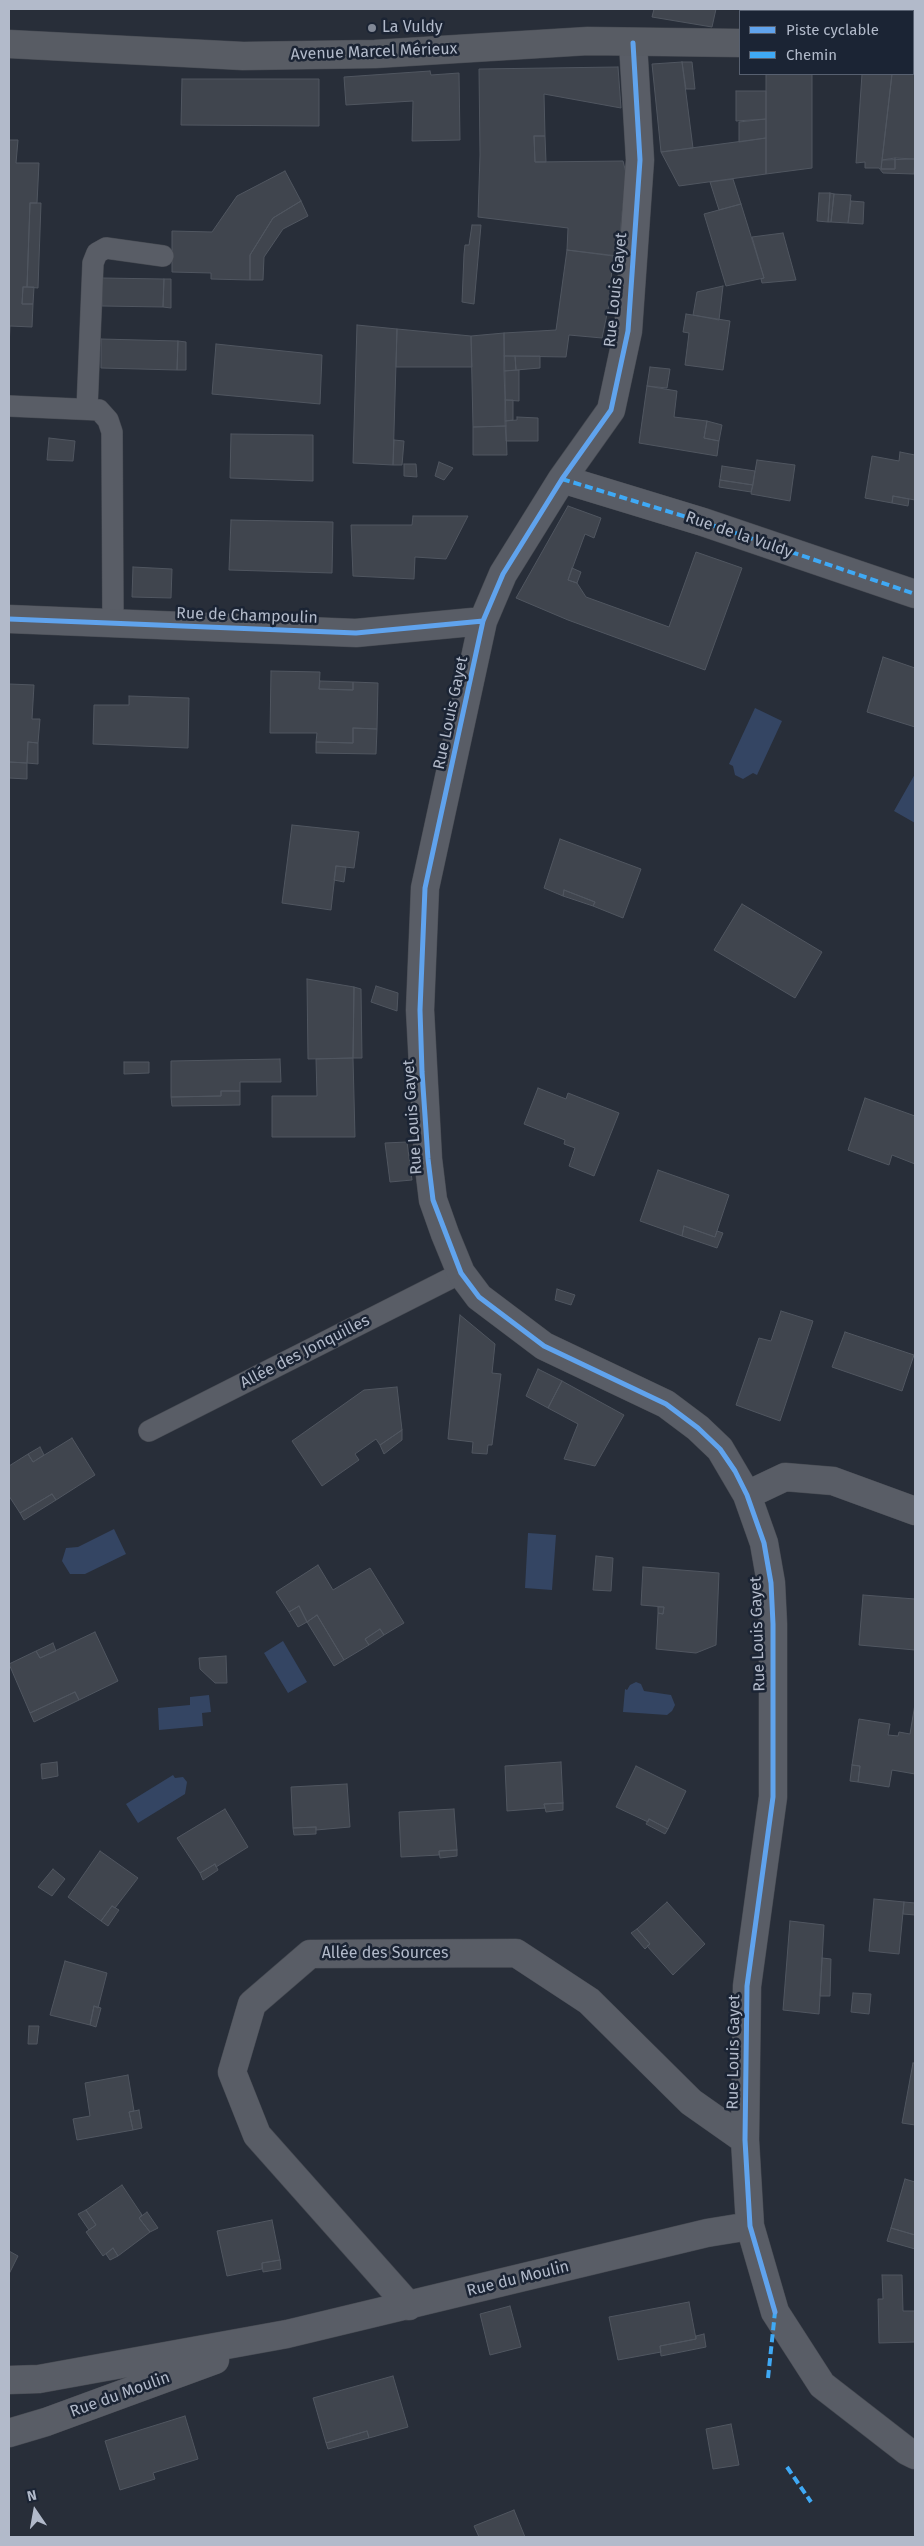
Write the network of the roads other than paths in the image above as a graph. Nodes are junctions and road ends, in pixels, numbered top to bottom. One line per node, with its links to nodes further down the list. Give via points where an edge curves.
1 (633, 43): 2 (main road, Avenue Marcel Mérieux); 3 (main road, Avenue Marcel Mérieux, via 588,41 375,54 243,56); 7 (street, Rue Louis Gayet, via 640,160 628,331 611,410)
2 (739, 43)
3 (9, 44)
4 (163, 256): 6 (lane, via 106,248 97,253 93,263)
5 (9, 406): 6 (lane)
6 (87, 409): 11 (lane, via 99,410 108,420 112,432)
7 (562, 479): 8 (street, Rue de la Vuldy, via 703,522); 10 (street, Rue Louis Gayet, via 503,574)
8 (915, 594)
9 (9, 619): 11 (street, Rue de Champoulin)
10 (483, 621): 11 (street, Rue de Champoulin, via 356,633); 12 (street, Rue Louis Gayet, via 425,888 421,950 420,1010 433,1200)
11 (112, 623)
12 (461, 1273): 13 (lane, Allée des Jonquilles); 14 (street, Rue Louis Gayet, via 479,1297 544,1346 666,1404 698,1428 720,1449)
13 (149, 1431)
14 (747, 1495): 15 (street, via 785,1476 833,1481); 16 (street, Rue Louis Gayet, via 764,1543 772,1583 773,1797 747,1986)
15 (915, 1512)
16 (745, 2140): 17 (street, Rue Louis Gayet); 18 (street, Allée des Sources, via 691,2102 590,2001 516,1953 310,1954 252,2004 232,2072 257,2136)
17 (750, 2226): 18 (street, Rue du Moulin, via 707,2233); 22 (street, Rue Louis Gayet, via 775,2312 822,2385)
18 (409, 2306): 19 (street, Rue du Moulin)
19 (287, 2334): 20 (street, Rue du Moulin, via 39,2379); 21 (street, Rue du Moulin)
20 (9, 2380)
21 (9, 2433)
22 (915, 2455)

